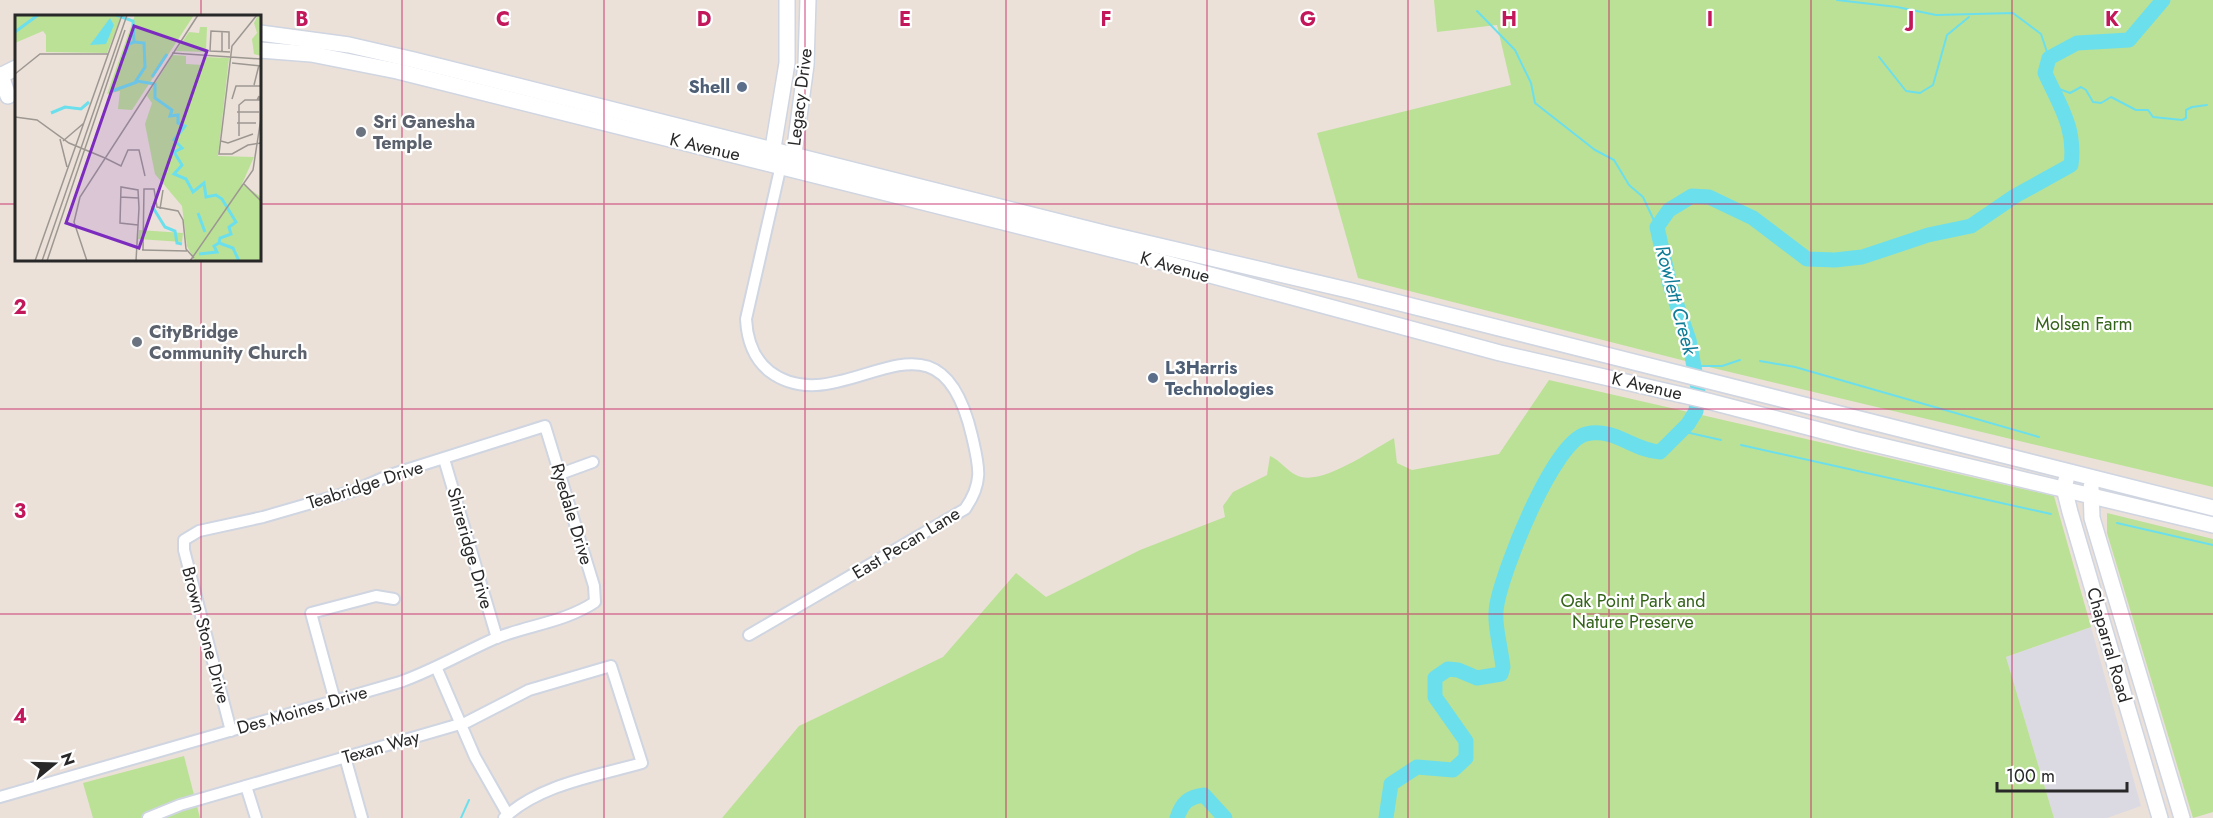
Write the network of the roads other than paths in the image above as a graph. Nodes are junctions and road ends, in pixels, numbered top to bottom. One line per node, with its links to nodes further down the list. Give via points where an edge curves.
1 (787, 0): 5 (main road, Legacy Drive)
2 (808, 0): 6 (main road, Legacy Drive)
3 (261, 33): 10 (main road, K Avenue, via 349,45)
4 (261, 50): 10 (main road, K Avenue, via 311,54)
5 (787, 63): 6 (main road); 12 (main road, Legacy Drive)
6 (806, 65): 13 (main road, Legacy Drive)
7 (15, 68): 8 (main road)
8 (1, 75): 9 (main road)
9 (8, 96)
10 (534, 99): 11 (main road, K Avenue)
11 (652, 127): 12 (main road, K Avenue); 14 (main road, K Avenue)
12 (772, 148): 13 (main road, K Avenue); 14 (main road, Legacy Drive)
13 (794, 154): 14 (main road, Legacy Drive); 15 (main road, K Avenue)
14 (781, 165): 15 (main road, K Avenue); 33 (street, East Pecan Lane, via 746,319 755,355 776,376 801,386 838,382 914,364 941,373 955,386 960,398 980,479 965,509)
15 (1107, 241): 16 (main road, K Avenue); 17 (main road, K Avenue)
16 (1245, 267): 17 (main road); 18 (main road, K Avenue)
17 (1241, 285): 19 (main road, K Avenue)
18 (1409, 305): 19 (main road); 23 (main road, K Avenue)
19 (1403, 327): 26 (main road, K Avenue)
20 (545, 426): 21 (street, Teabridge Drive); 24 (street, Ryedale Drive)
21 (444, 459): 30 (street, Teabridge Drive, via 264,517 199,531); 34 (street, Shireridge Drive)
22 (593, 462): 24 (street)
23 (2068, 471): 25 (main road, K Avenue); 26 (main road, Chaparral Road)
24 (560, 474): 32 (street, Ryedale Drive, via 594,586)
25 (2088, 477): 27 (main road, Chaparral Road); 28 (main road, K Avenue)
26 (2064, 488): 27 (main road, K Avenue); 40 (main road, Chaparral Road)
27 (2089, 495): 29 (main road, K Avenue); 38 (main road, Chaparral Road, via 2092,518)
28 (2213, 508)
29 (2213, 525)
30 (184, 540): 39 (street, Brown Stone Drive)
31 (394, 599): 36 (street, via 376,596 311,613)
32 (595, 602): 34 (street, Des Moines Drive, via 577,614)
33 (749, 635)
34 (497, 638): 35 (street, Des Moines Drive)
35 (437, 669): 36 (street, Des Moines Drive); 37 (street)
36 (335, 701): 39 (street, Des Moines Drive)
37 (460, 724): 41 (street, Texan Way); 44 (street); 44 (street, Texan Way, via 529,690 611,666 642,763 549,790)
38 (2156, 730): 40 (main road); 49 (main road, Chaparral Road)
39 (231, 731): 43 (street, Des Moines Drive)
40 (2136, 735): 48 (main road, Chaparral Road)
41 (345, 757): 42 (street, Texan Way); 47 (street)
42 (246, 786): 45 (street, Texan Way); 46 (street)
43 (0, 797)
44 (506, 816)
45 (148, 818)
46 (256, 818)
47 (362, 818)
48 (2160, 818)
49 (2182, 818)

